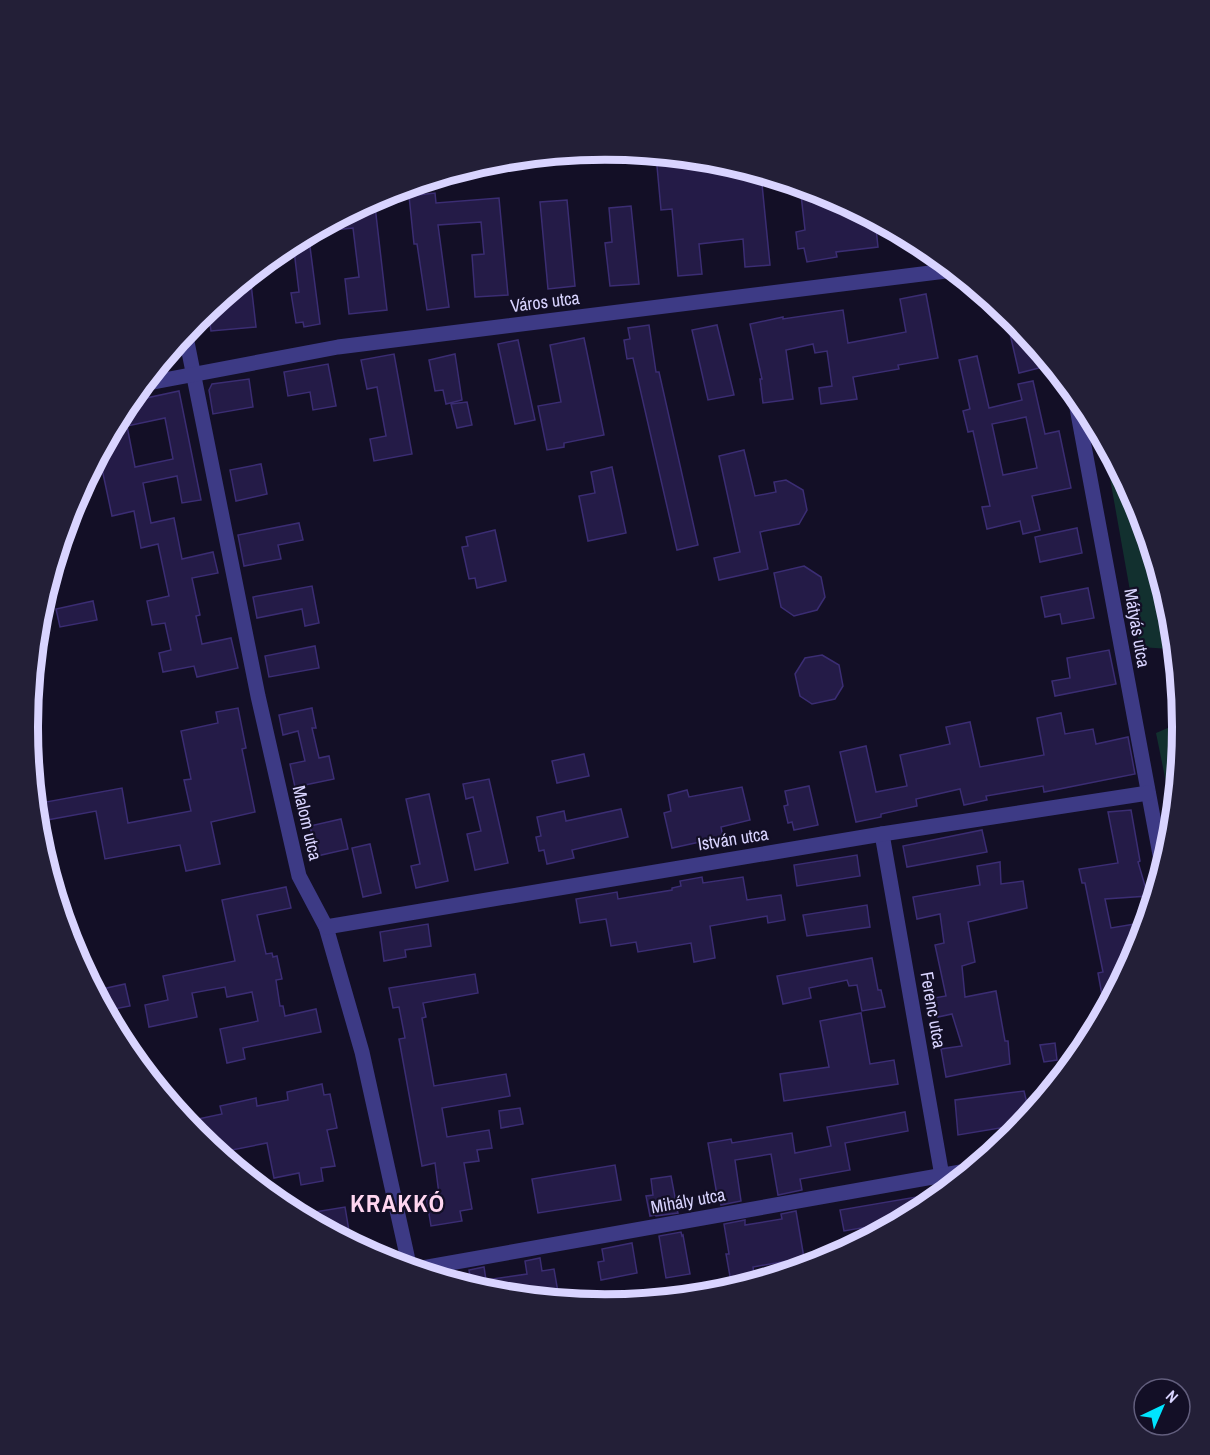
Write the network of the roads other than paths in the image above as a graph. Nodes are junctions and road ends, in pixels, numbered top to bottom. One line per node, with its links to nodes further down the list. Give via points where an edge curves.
1 (942, 272): 3 (street, Város utca, via 338,348)
2 (187, 344): 3 (street, Malom utca)
3 (193, 376): 4 (street, Város utca); 9 (street, Malom utca, via 299,876)
4 (155, 382)
5 (1078, 414): 6 (street, Mátyás utca)
6 (1148, 793): 7 (street, István utca); 8 (street, Mátyás utca)
7 (882, 834): 9 (street, István utca); 11 (street, Ferenc utca)
8 (1159, 850)
9 (326, 927): 13 (street, Malom utca, via 362,1052)
10 (957, 1173): 11 (street, Mihály utca)
11 (942, 1175): 12 (street, Ferenc utca); 14 (street, Mihály utca)
12 (943, 1183)
13 (409, 1260)
14 (429, 1267)

